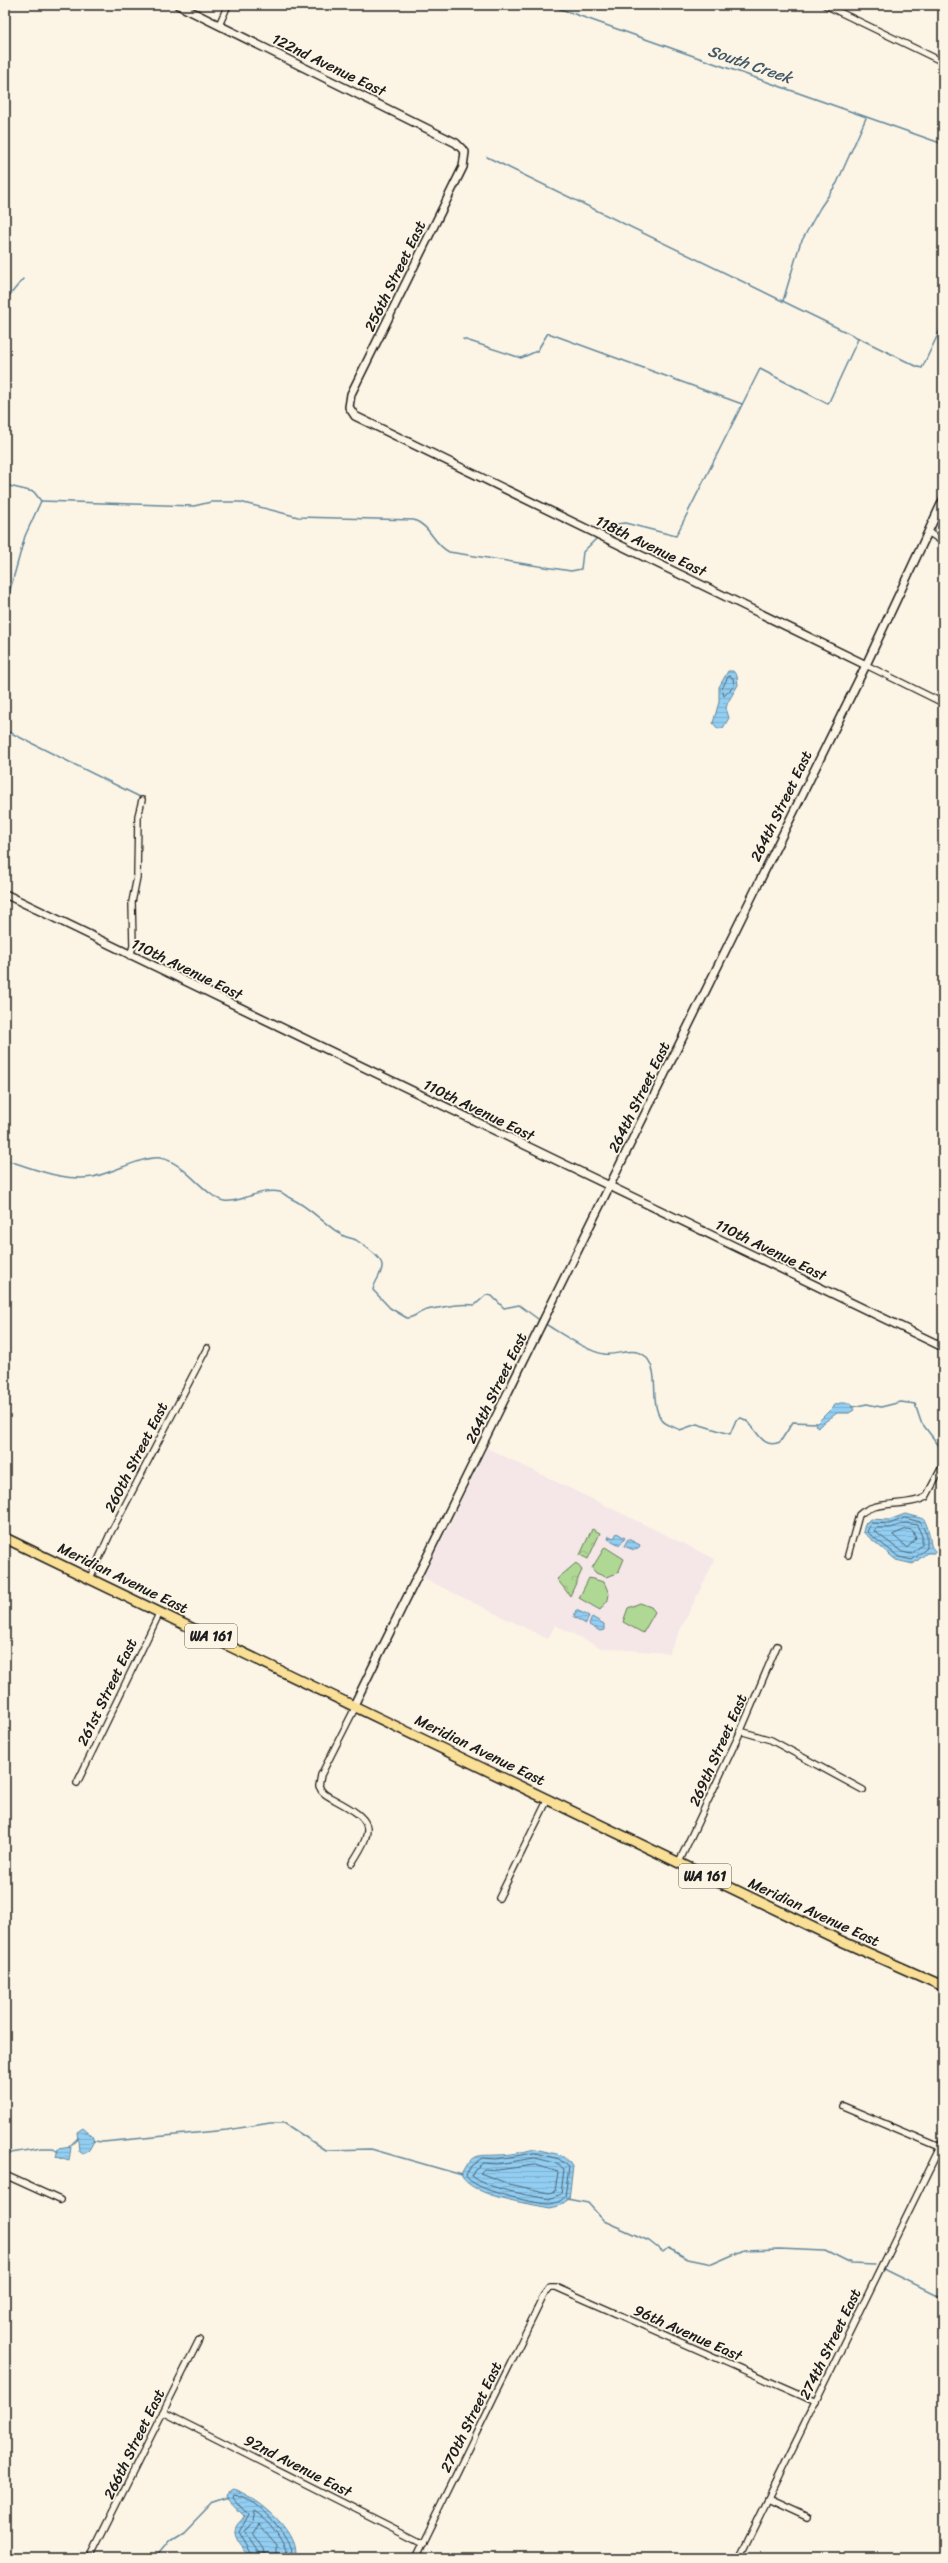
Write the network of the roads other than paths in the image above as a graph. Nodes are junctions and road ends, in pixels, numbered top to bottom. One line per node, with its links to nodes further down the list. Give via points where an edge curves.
1 (178, 5): 4 (street, 122nd Avenue East)
2 (228, 5): 4 (street)
3 (825, 5): 5 (street)
4 (219, 25): 6 (street, 122nd Avenue East, via 456,143)
5 (943, 62)
6 (465, 152): 7 (street, 256th Street East, via 463,167 351,394 348,403)
7 (350, 410): 11 (street, 118th Avenue East, via 360,419)
8 (943, 500): 9 (street, 264th Street East)
9 (928, 532): 10 (street); 11 (street, 264th Street East)
10 (943, 542)
11 (866, 665): 12 (street, 118th Avenue East); 16 (street, 264th Street East)
12 (943, 703)
13 (142, 800): 15 (street, via 137,829 137,877 132,902 133,946)
14 (5, 894): 15 (street, 110th Avenue East)
15 (130, 956): 16 (street, 110th Avenue East)
16 (609, 1187): 17 (street, 110th Avenue East); 25 (street, 264th Street East)
17 (943, 1347)
18 (207, 1348): 22 (street, 260th Street East, via 111,1532)
19 (943, 1465): 21 (street, via 926,1497 862,1513 856,1522)
20 (5, 1538): 22 (main road, Meridian Avenue East / WA 161)
21 (848, 1555)
22 (90, 1578): 23 (main road, Meridian Avenue East / WA 161)
23 (160, 1612): 25 (main road, Meridian Avenue East / WA 161); 27 (street, 261st Street East)
24 (777, 1646): 26 (street, 269th Street East)
25 (355, 1705): 29 (main road, Meridian Avenue East / WA 161); 31 (street, via 319,1786 325,1795 360,1814 367,1823 368,1832)
26 (740, 1731): 28 (street, via 771,1740); 30 (street, 269th Street East)
27 (77, 1783)
28 (863, 1790)
29 (548, 1799): 30 (main road, Meridian Avenue East / WA 161); 32 (street)
30 (679, 1862): 33 (main road, Meridian Avenue East / WA 161, via 839,1940)
31 (352, 1863)
32 (499, 1898)
33 (943, 1986)
34 (843, 2106): 36 (street)
35 (943, 2141): 36 (street, 274th Street East)
36 (940, 2147): 41 (street, 274th Street East)
37 (5, 2175): 38 (street)
38 (60, 2200)
39 (550, 2287): 41 (street, 96th Avenue East, via 556,2287); 45 (street, 270th Street East, via 544,2294)
40 (199, 2340): 42 (street, 266th Street East)
41 (816, 2402): 43 (street, 274th Street East)
42 (163, 2412): 45 (street, 92nd Avenue East); 46 (street, 266th Street East)
43 (768, 2499): 44 (street); 48 (street, 274th Street East)
44 (807, 2516)
45 (423, 2543): 47 (street, 270th Street East)
46 (90, 2558)
47 (415, 2558)
48 (739, 2558)

